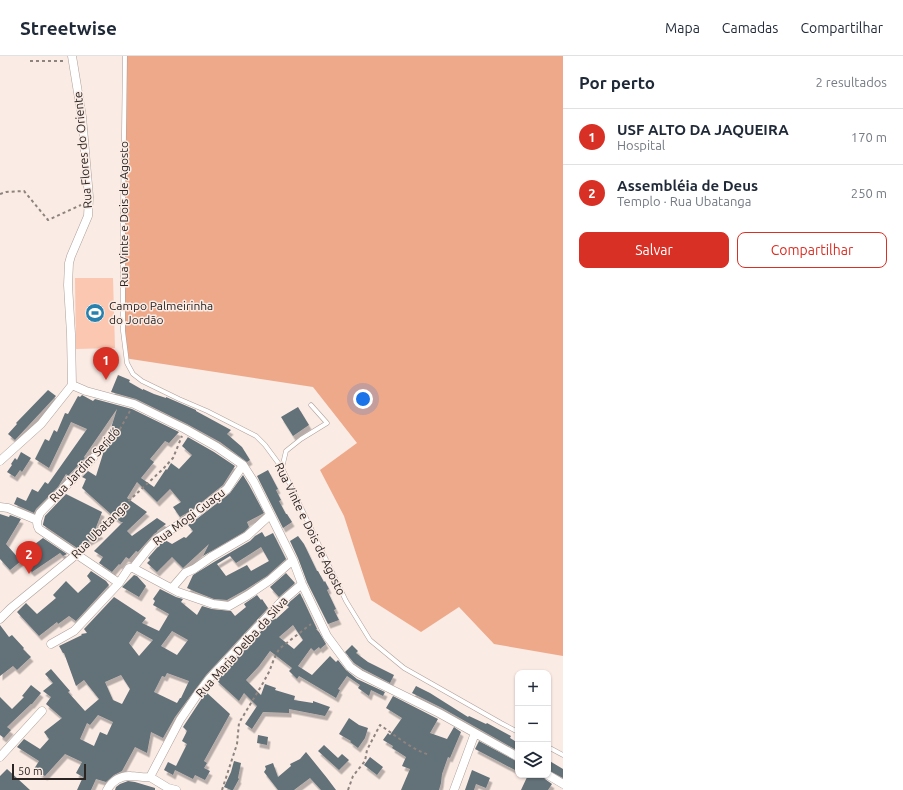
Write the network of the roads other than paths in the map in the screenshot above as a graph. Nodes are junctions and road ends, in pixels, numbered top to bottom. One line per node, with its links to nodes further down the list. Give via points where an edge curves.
1 (125, 56): 8 (lane, Rua Vinte e Dois de Agosto, via 123,331 127,364 133,374 142,381 256,436)
2 (73, 59): 3 (street, Rua Flores do Oriente, via 82,117 89,201 88,216 69,263)
3 (72, 385): 6 (street, via 41,424); 7 (street, via 134,404 185,429)
4 (311, 406): 8 (lane, via 327,423 286,451)
5 (93, 458): 11 (street, Rua Jardim Seridó, via 40,513)
6 (0, 461)
7 (243, 465): 10 (street); 14 (street, Rua Mogi Guaçu, via 227,489 158,538)
8 (282, 468): 21 (lane, Rua Vinte e Dois de Agosto, via 346,601 370,640 404,668)
9 (0, 506): 11 (street)
10 (270, 515): 13 (street); 17 (street, via 247,536 185,572)
11 (37, 523): 12 (street, via 39,529)
12 (77, 554): 15 (street); 18 (street, Rua Ubatanga)
13 (293, 560): 16 (street); 17 (street, via 270,580 229,606 213,604)
14 (133, 568): 15 (street, Rua Mogi Guaçu, via 128,568); 17 (street)
15 (119, 583): 19 (street, via 74,631)
16 (302, 584): 22 (street, via 328,636 350,667); 27 (street, Rua Maria Delba da Silva, via 280,603 210,678 180,720)
17 (172, 588)
18 (0, 619)
19 (51, 644)
20 (42, 710): 26 (street)
21 (515, 731)
22 (475, 733): 24 (street); 32 (street)
23 (551, 749): 25 (lane)
24 (515, 755)
25 (563, 755)
26 (0, 757)
27 (150, 777): 30 (street, via 122,777 113,782); 31 (street)
28 (551, 777): 29 (street)
29 (563, 784)
30 (107, 790)
31 (176, 790)
32 (454, 790)

